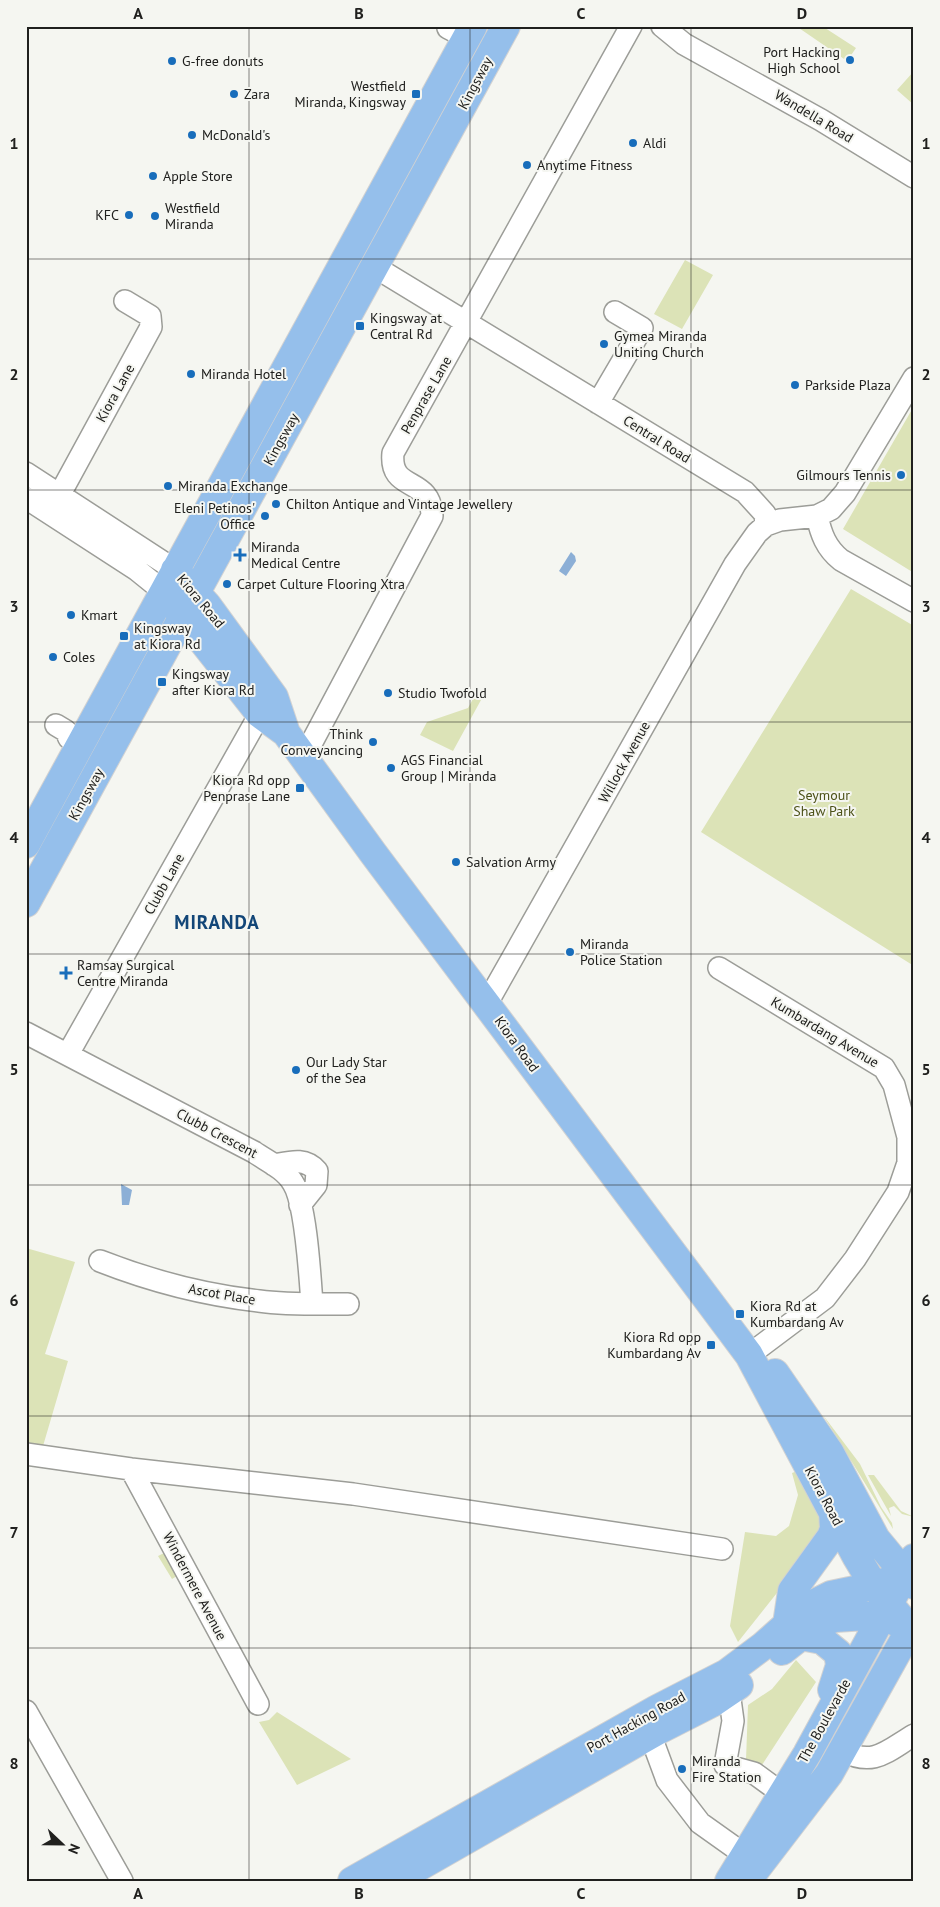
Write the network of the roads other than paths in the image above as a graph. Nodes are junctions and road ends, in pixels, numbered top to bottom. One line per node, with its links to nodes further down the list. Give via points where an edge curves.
1 (506, 26): 6 (main road, Kingsway)
2 (631, 26): 9 (street, Penprase Lane)
3 (662, 26): 5 (street, Wandella Road, via 684,44 821,120)
4 (463, 31): 17 (main road, Kingsway)
5 (914, 177)
6 (375, 267): 9 (street, Central Road); 18 (main road, Kingsway)
7 (126, 301): 13 (street, Kiora Lane, via 150,316 151,327)
8 (615, 312): 11 (street, via 642,328)
9 (467, 323): 11 (street, Central Road); 23 (street, Penprase Lane, via 393,453 392,465 397,475 426,494 432,503 432,516)
10 (914, 378): 15 (street, via 845,493 831,509)
11 (598, 402): 16 (street, Central Road, via 745,492 765,514)
12 (26, 473): 13 (street, Kiora Road)
13 (60, 494): 17 (street, Kiora Road)
14 (26, 498): 17 (street, Kiora Road, via 137,570)
15 (817, 516): 16 (street); 19 (street, via 824,540 841,560)
16 (766, 525): 27 (street, Willock Avenue, via 756,532 735,564)
17 (169, 580): 18 (main road, Kiora Road); 20 (main road, Kiora Road); 24 (main road, Kingsway, via 64,736)
18 (196, 592): 20 (main road, Kingsway); 22 (main road, Kiora Road, via 274,697)
19 (914, 601)
20 (183, 617): 21 (main road, Kiora Road); 25 (main road, Kingsway)
21 (260, 714): 22 (main road, Kiora Road); 29 (street, Clubb Lane)
22 (286, 733): 23 (main road, Kiora Road)
23 (304, 757): 27 (main road, Kiora Road)
24 (26, 844)
25 (26, 903)
26 (719, 968): 33 (street, Kumbardang Avenue, via 884,1068 894,1085 908,1137 908,1162 898,1192 855,1259 825,1298)
27 (488, 1004): 33 (main road, Kiora Road)
28 (26, 1033): 29 (street, Clubb Crescent)
29 (68, 1054): 31 (street, Clubb Crescent, via 254,1152 293,1183 307,1245)
30 (100, 1261): 31 (street, Ascot Place, via 145,1278 203,1292 260,1302)
31 (312, 1304): 32 (street, Ascot Place)
32 (348, 1304)
33 (749, 1355): 36 (main road, Kiora Road); 38 (main road, Kiora Road, via 775,1373 792,1396 830,1453 876,1538)
34 (26, 1454): 35 (street)
35 (131, 1469): 37 (street, via 353,1494); 45 (street, Windermere Avenue)
36 (832, 1511): 39 (main road, Kiora Road); 41 (main road, via 833,1533 792,1591)
37 (722, 1549)
38 (910, 1573): 39 (main road, The Boulevarde)
39 (881, 1602): 40 (main road, Kiora Road); 41 (main road, Port Hacking Road); 47 (main road, The Boulevarde)
40 (912, 1628): 44 (main road, The Boulevarde)
41 (794, 1630): 43 (main road, Port Hacking Road, via 759,1672); 47 (main road, via 827,1643 839,1657); 54 (main road, Port Hacking Road, via 757,1651 727,1674 657,1709)
42 (914, 1671): 44 (main road, via 892,1676)
43 (729, 1692): 48 (main road, Port Hacking Road); 51 (street, via 733,1721 725,1765 754,1773)
44 (876, 1692): 50 (main road, The Boulevarde)
45 (258, 1704)
46 (26, 1711): 53 (street)
47 (830, 1712): 51 (main road, The Boulevarde)
48 (650, 1734): 52 (street, via 667,1780 695,1816); 55 (main road, Port Hacking Road)
49 (914, 1735): 50 (street, via 881,1754)
50 (850, 1761): 51 (main road, The Boulevarde)
51 (793, 1801): 52 (main road, The Boulevarde)
52 (746, 1868): 56 (main road, The Boulevarde)
53 (122, 1881)
54 (352, 1881)
55 (394, 1881)
56 (729, 1881)

